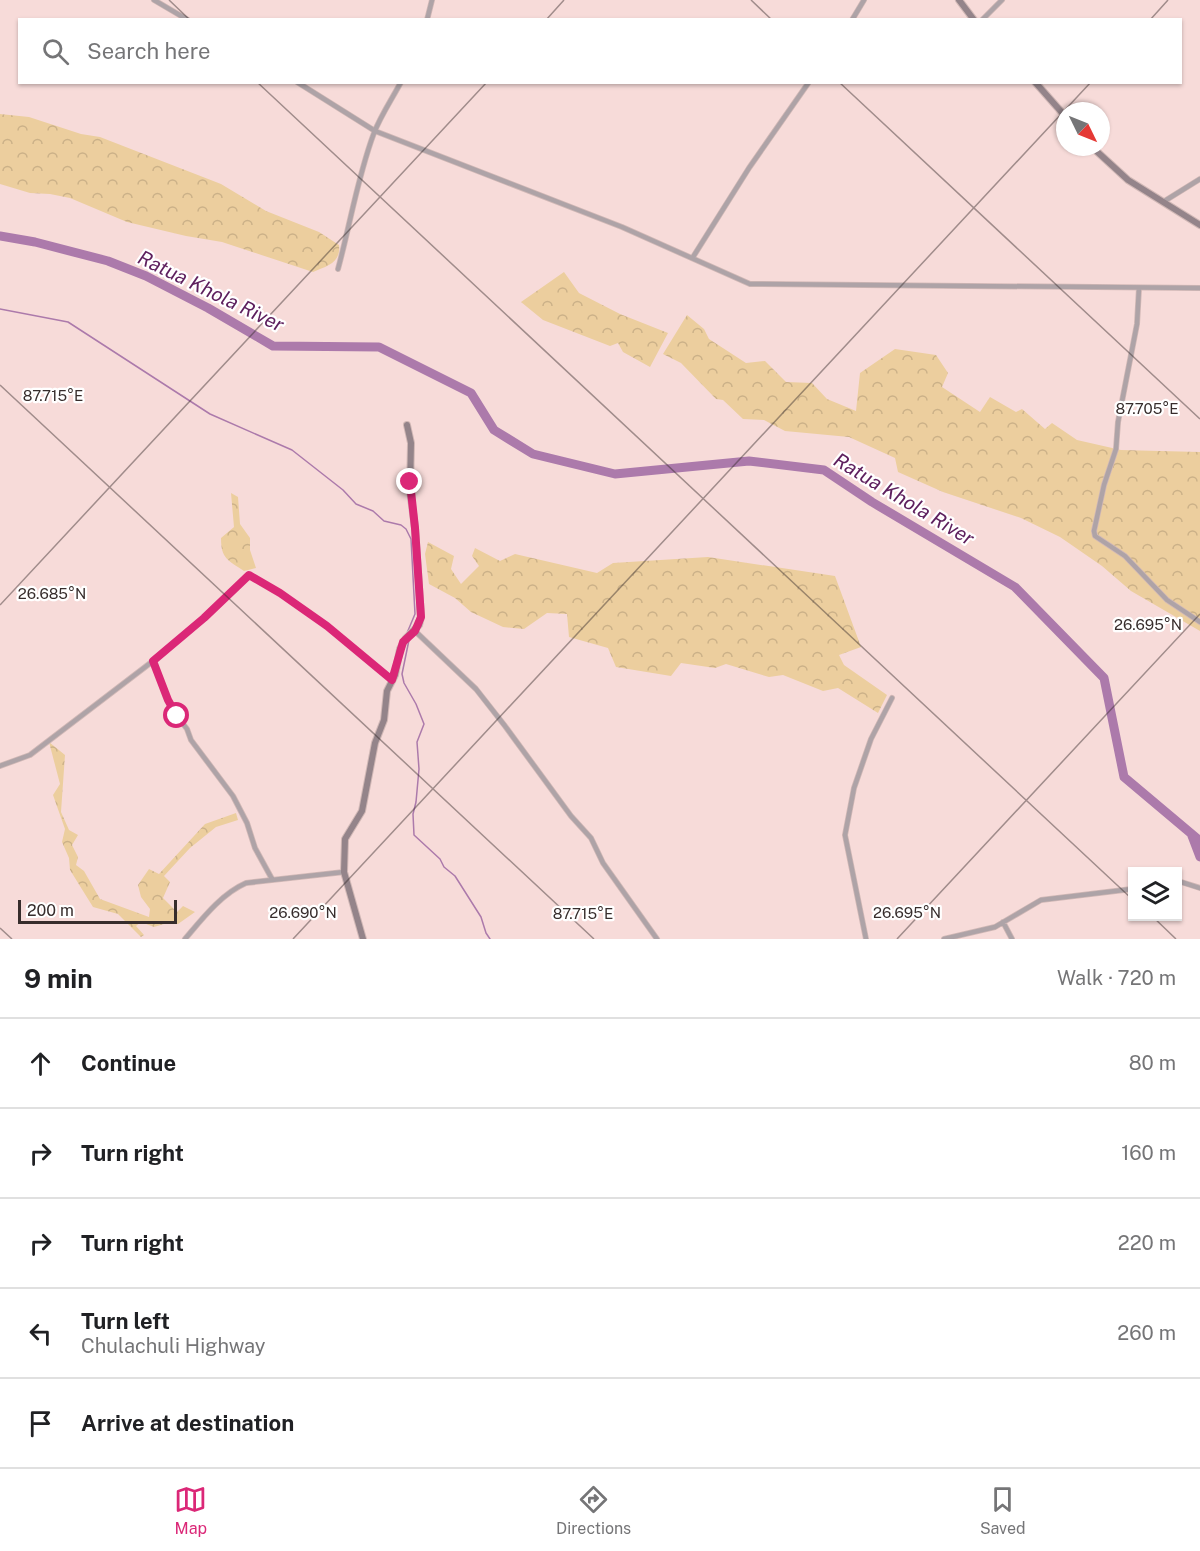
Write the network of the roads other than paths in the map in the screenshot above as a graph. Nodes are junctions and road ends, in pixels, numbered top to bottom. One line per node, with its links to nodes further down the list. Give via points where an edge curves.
1 (154, 0): 6 (street)
2 (432, 0): 7 (street)
3 (864, 0): 8 (street)
4 (958, 0): 9 (street)
5 (1002, 0): 10 (street)
6 (185, 18)
7 (428, 18)
8 (853, 18)
9 (972, 18)
10 (984, 18)
11 (300, 84): 16 (street)
12 (400, 84): 16 (street)
13 (808, 84): 21 (street)
14 (1037, 84): 15 (street)
15 (1056, 106)
16 (375, 131): 21 (street); 22 (street)
17 (1102, 156): 19 (street, via 1128,180)
18 (1200, 179): 19 (street)
19 (1163, 202): 20 (street)
20 (1200, 225)
21 (693, 257): 23 (street, via 750,284)
22 (338, 269)
23 (1139, 288): 24 (street); 26 (street, via 1137,324 1116,449 1094,531 1099,540 1125,556 1167,600)
24 (1200, 288)
25 (407, 425): 27 (street, via 421,610)
26 (1200, 622)
27 (415, 631): 29 (street, via 403,642); 40 (street, via 476,689 591,838 603,863)
28 (153, 661): 29 (street, via 249,575 327,626); 31 (street, via 30,755); 33 (street, via 168,700 191,740 233,796)
29 (392, 680): 32 (street, via 362,811 345,838)
30 (892, 698): 41 (street, via 871,739 854,788 845,835)
31 (0, 766)
32 (344, 872): 33 (street); 39 (street)
33 (272, 879): 38 (street, via 238,886)
34 (1182, 882): 35 (street)
35 (1200, 888)
36 (1128, 889): 37 (street, via 1041,900)
37 (1003, 922): 42 (street); 43 (street)
38 (185, 939)
39 (363, 939)
40 (657, 939)
41 (866, 939)
42 (944, 939)
43 (1012, 939)

